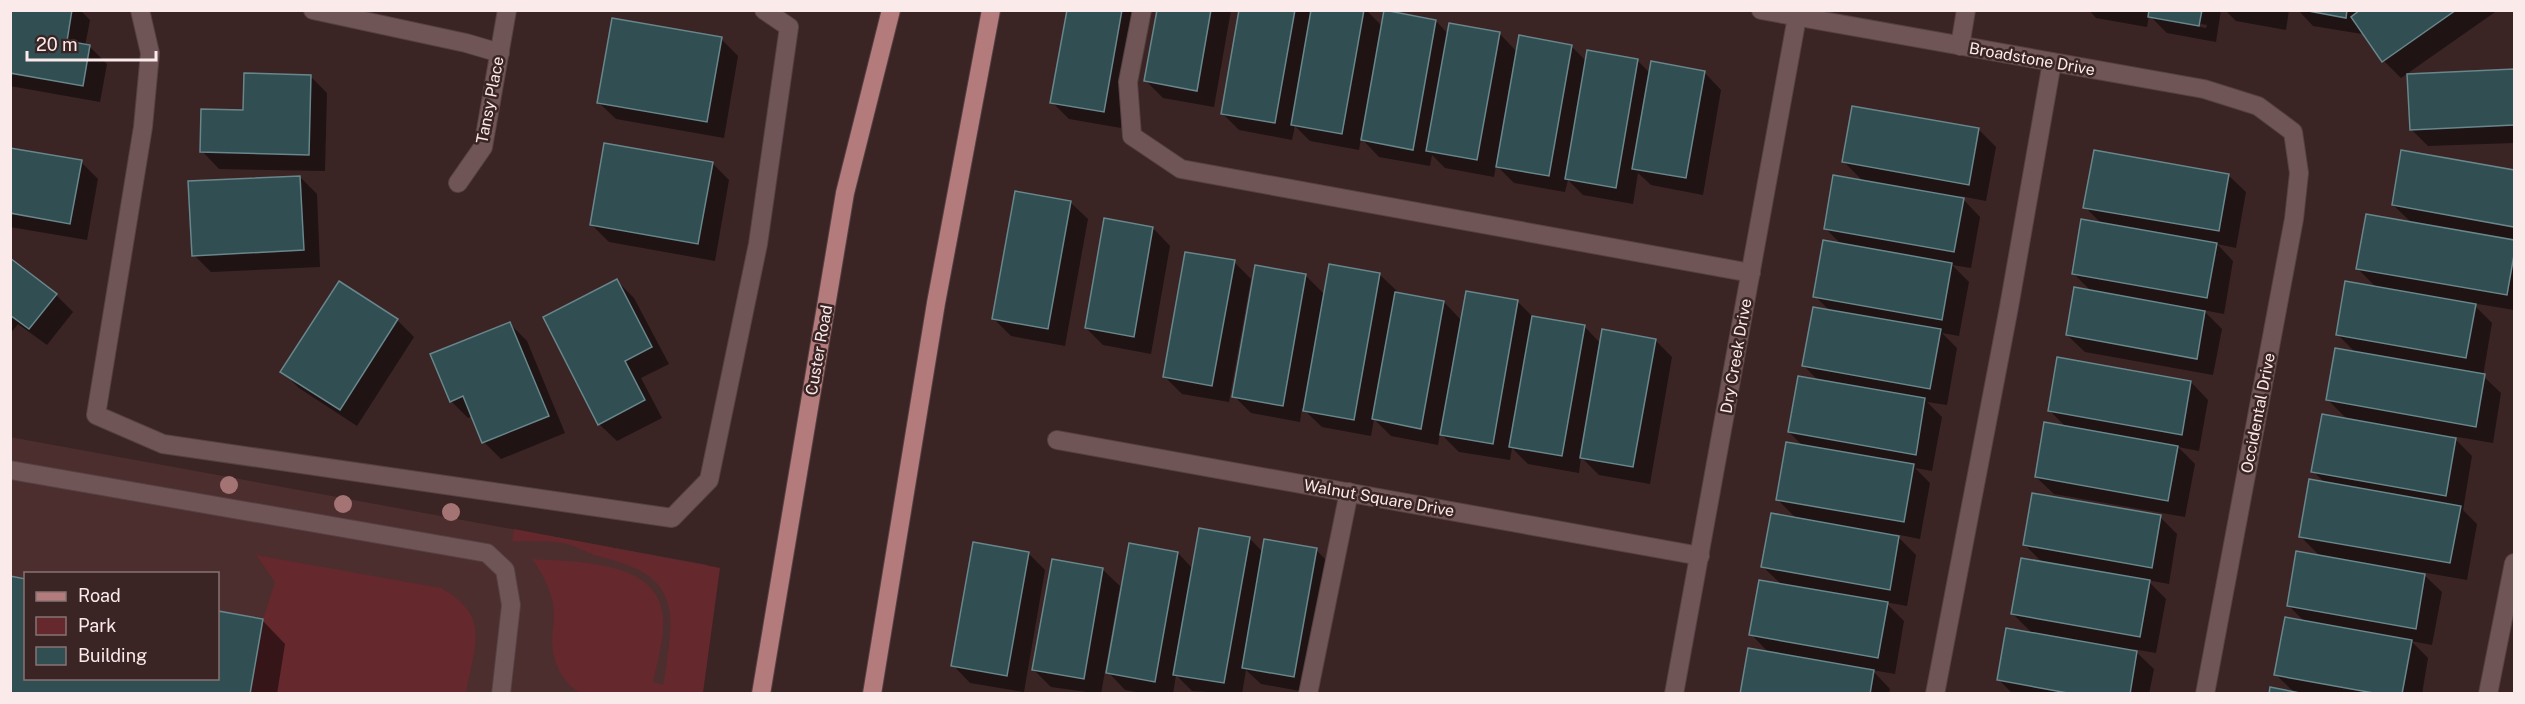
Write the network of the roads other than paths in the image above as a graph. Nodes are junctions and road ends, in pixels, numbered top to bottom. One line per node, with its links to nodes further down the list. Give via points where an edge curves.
1 (140, 10): 4 (street, via 150,53 143,127 96,415 163,444 672,518 709,480 758,244 789,27)
2 (313, 10): 12 (street)
3 (507, 10): 12 (street, Tansy Place)
4 (764, 10)
5 (891, 10): 23 (main road, Custer Road, via 845,193)
6 (991, 10): 24 (main road, via 936,303)
7 (1142, 10): 16 (street, via 1128,82 1131,136 1181,169)
8 (1761, 10): 10 (street, Broadstone Drive)
9 (1966, 10): 11 (street)
10 (1797, 17): 11 (street, Broadstone Drive); 16 (street, Dry Creek Drive)
11 (1960, 46): 13 (street, Broadstone Drive)
12 (500, 53): 15 (street, Tansy Place, via 483,147)
13 (2052, 62): 14 (street, Broadstone Drive, via 2204,89 2258,106); 27 (street, via 2010,307)
14 (2294, 132): 28 (street, Occidental Drive, via 2299,173 2294,219)
15 (458, 183)
16 (1751, 273): 20 (street, Dry Creek Drive)
17 (1057, 440): 19 (street, Walnut Square Drive)
18 (10, 470): 22 (street, via 487,554 505,570 511,605)
19 (1349, 492): 20 (street, Walnut Square Drive); 25 (street)
20 (1700, 556): 26 (street, Dry Creek Drive)
21 (2514, 563): 29 (street)
22 (501, 693)
23 (761, 693)
24 (872, 693)
25 (1308, 693)
26 (1674, 693)
27 (1935, 693)
28 (2205, 693)
29 (2488, 693)

